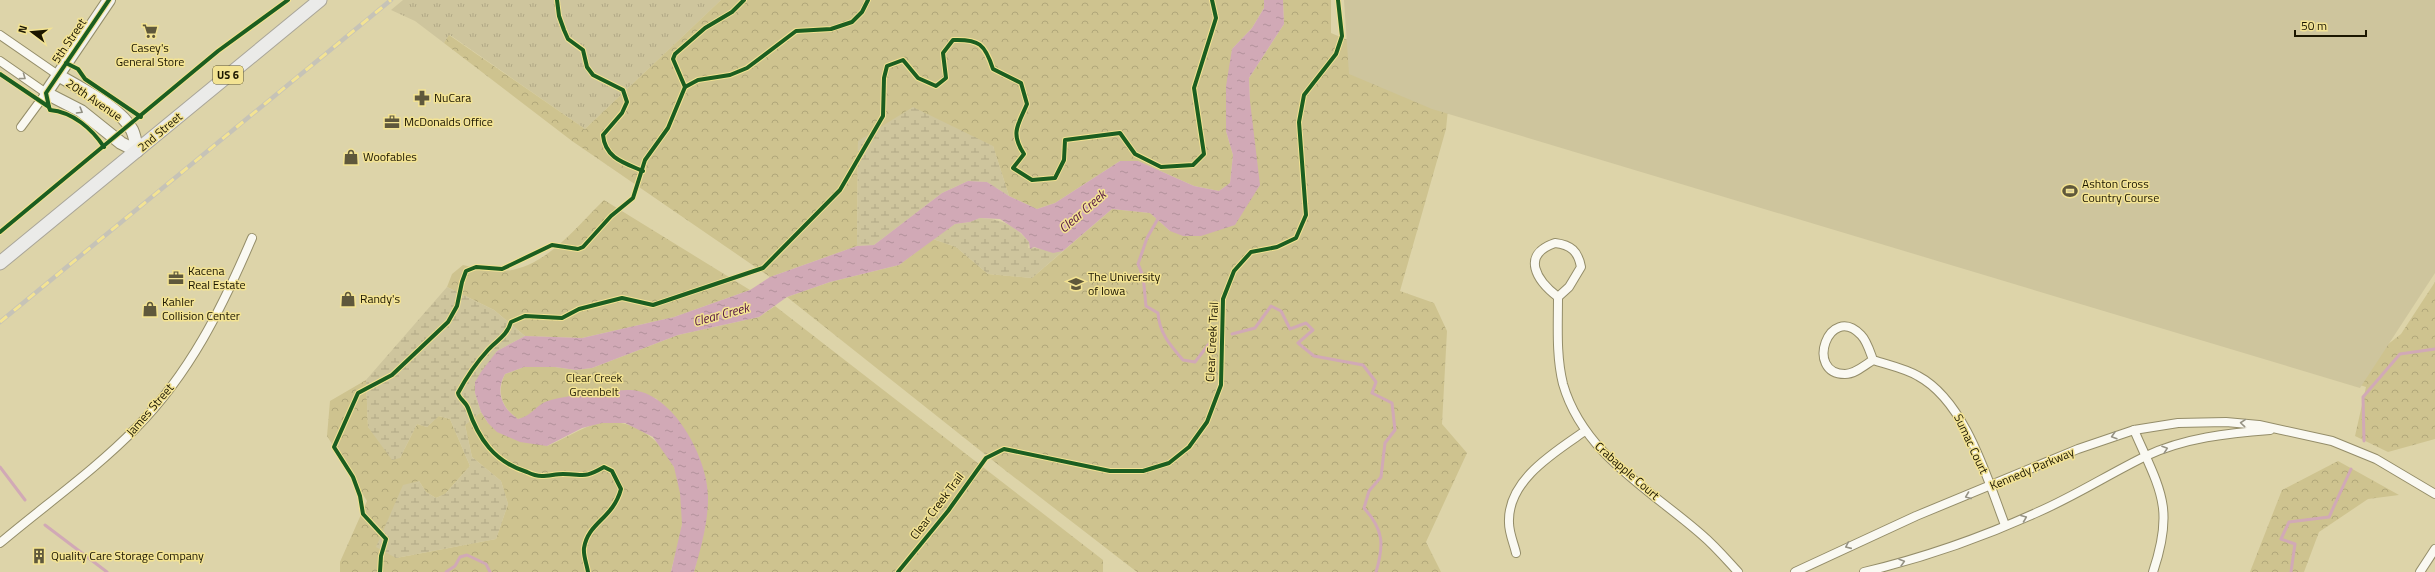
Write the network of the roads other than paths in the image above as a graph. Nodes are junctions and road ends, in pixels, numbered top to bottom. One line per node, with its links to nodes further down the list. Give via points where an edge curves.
1 (109, 0): 5 (street, 5th Street)
2 (320, 0): 8 (main road, 2nd Street / US 6)
3 (0, 35): 5 (street, 20th Avenue)
4 (0, 61): 6 (street, 20th Avenue, one-way to 6)
5 (58, 75): 6 (street, 5th Street); 8 (street, 20th Avenue, via 106,105 126,121 132,130)
6 (46, 93): 7 (street, 5th Street); 8 (street, 20th Avenue, one-way to 8, via 81,111 121,143)
7 (21, 127)
8 (137, 151): 10 (main road, 2nd Street / US 6)
9 (252, 238): 20 (street, James Street, via 226,300 202,343 156,407 116,448)
10 (0, 263)
11 (1558, 297): 11 (street, via 1538,278 1534,268 1538,254 1545,246 1555,243 1574,249 1581,267 1569,287); 15 (street, Crabapple Court, via 1560,369 1569,400)
12 (1873, 360): 12 (street, via 1846,374 1836,372 1828,366 1822,348 1832,331 1842,327 1852,329 1862,335); 17 (street, Sumac Court, via 1919,376 1946,398 1961,421)
13 (2281, 429): 14 (street, Kennedy Parkway, one-way to 14, via 2253,424 2203,422); 16 (street, Kennedy Parkway, one-way to 13, via 2199,439); 18 (street, Kennedy Parkway, via 2354,449 2391,467)
14 (2134, 430): 16 (street); 17 (street, Kennedy Parkway, one-way to 17, via 2078,449)
15 (1585, 431): 22 (street, via 1538,466 1516,495 1511,505 1509,523); 23 (street, Crabapple Court, via 1613,462 1703,536)
16 (2146, 456): 19 (street, Kennedy Parkway, one-way to 16, via 2077,494); 26 (street, via 2157,481 2164,512 2161,548)
17 (1990, 487): 19 (street, Sumac Court); 24 (street, Kennedy Parkway, one-way to 24, via 1916,516)
18 (2435, 494)
19 (2005, 525): 25 (street, Kennedy Parkway, one-way to 19, via 1921,557)
20 (0, 543)
21 (2435, 549): 27 (street)
22 (1516, 553)
23 (1738, 572)
24 (1796, 572)
25 (1864, 572)
26 (2152, 572)
27 (2420, 572)

